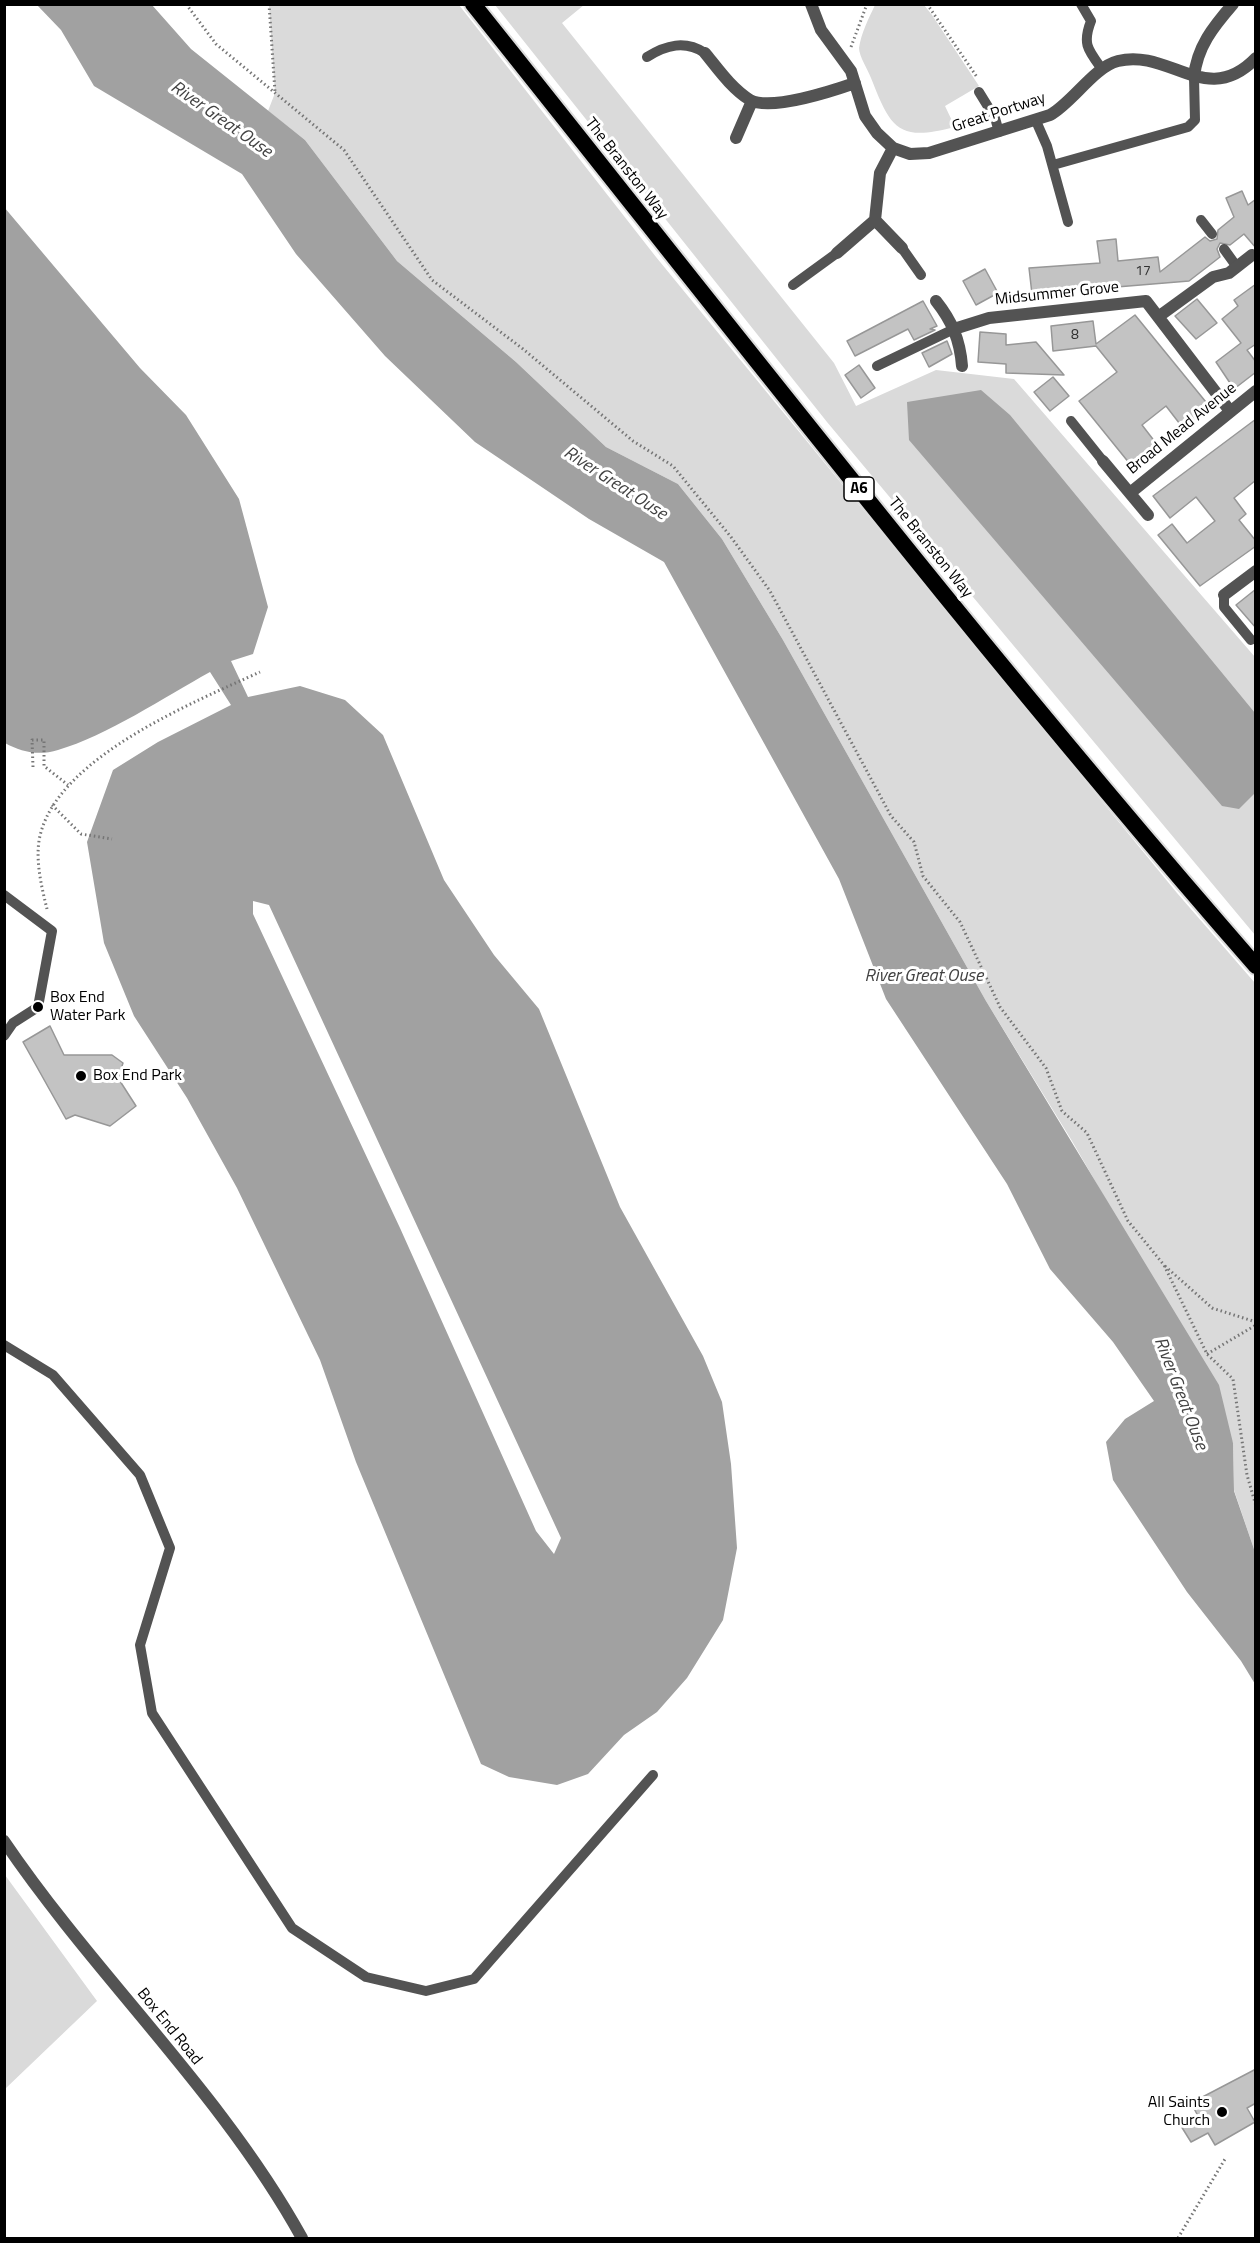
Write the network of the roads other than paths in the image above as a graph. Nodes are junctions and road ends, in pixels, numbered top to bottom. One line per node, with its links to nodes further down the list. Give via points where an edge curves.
1 (473, 4): 44 (highway, The Branston Way / A6, via 741,344 995,656)
2 (812, 4): 10 (street, via 821,30 845,59)
3 (1080, 4): 8 (lane, via 1091,21 1085,38 1090,53)
4 (1233, 4): 9 (street, via 1203,44 1196,58)
5 (705, 53): 6 (lane, via 693,45 663,46); 12 (street, via 736,89)
6 (647, 57)
7 (1256, 58): 9 (street, Great Portway, via 1232,76 1215,80)
8 (1102, 69): 9 (street, Great Portway, via 1128,58 1149,60); 13 (street, Great Portway, via 1062,109)
9 (1194, 77): 17 (lane, via 1195,120 1188,127)
10 (855, 83): 12 (street, via 773,103); 16 (street, via 865,116)
11 (979, 92): 14 (lane)
12 (752, 101): 15 (street)
13 (1036, 121): 14 (street, Great Portway); 17 (lane)
14 (999, 132): 16 (street, Great Portway, via 929,153 910,154)
15 (736, 138)
16 (893, 148): 19 (street, via 880,173)
17 (1053, 165): 20 (lane)
18 (1201, 219): 21 (lane)
19 (875, 220): 22 (street); 24 (street)
20 (1068, 222)
21 (1212, 234)
22 (902, 248): 27 (lane)
23 (1224, 249): 26 (lane)
24 (837, 253): 28 (lane)
25 (1252, 255): 26 (street)
26 (1237, 267): 30 (street, via 1213,277)
27 (921, 275)
28 (793, 285)
29 (936, 301): 31 (street)
30 (1158, 317): 31 (street, Midsummer Grove, via 1146,301 988,318); 35 (street, Midsummer Grove)
31 (954, 329): 32 (lane, Midsummer Grove); 33 (street)
32 (877, 366)
33 (962, 366)
34 (1256, 391): 35 (street, Broad Mead Avenue)
35 (1230, 411): 38 (street, Broad Mead Avenue)
36 (1071, 421): 37 (lane, Broad Mead Avenue)
37 (1103, 460): 38 (street, Broad Mead Avenue)
38 (1130, 493): 39 (street, Broad Mead Avenue)
39 (1148, 515)
40 (1256, 571): 41 (street)
41 (1224, 595): 42 (lane, via 1224,607)
42 (1251, 640)
43 (4, 895): 45 (lane, via 52,931 38,1007 13,1023)
44 (1256, 966)
45 (4, 1036)
46 (4, 1345): 47 (lane, via 53,1375 140,1475 170,1548 140,1645 153,1713 292,1928 366,1977 426,1991 474,1980)
47 (653, 1775)
48 (4, 1841): 49 (street, Box End Road, via 42,1896 237,2136)
49 (302, 2238)

